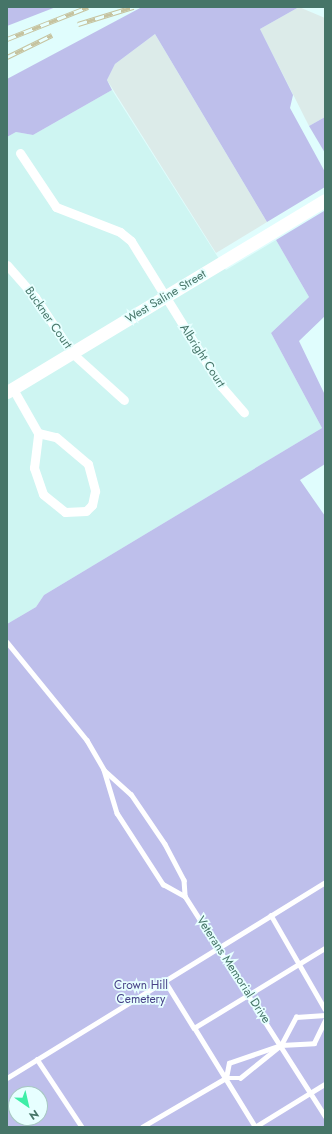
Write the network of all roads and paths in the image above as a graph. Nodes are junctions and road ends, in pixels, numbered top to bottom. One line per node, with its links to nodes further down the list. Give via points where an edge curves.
1 (20, 153): 4 (street, Albright Court, via 56,207 120,232 131,241)
2 (325, 200): 4 (street, West Saline Street)
3 (7, 265): 5 (street, Buckner Court, via 35,297)
4 (166, 297): 5 (street, West Saline Street); 8 (street, Albright Court, via 221,386)
5 (72, 353): 6 (street, West Saline Street); 7 (street, Buckner Court)
6 (10, 390): 9 (street)
7 (124, 400)
8 (244, 412)
9 (38, 433): 9 (street, via 34,468 43,494 65,512 86,512 92,505 95,490 88,464 56,437)
10 (7, 642): 11 (lane, Veterans Memorial Drive, via 87,740)
11 (104, 770): 13 (lane, Veterans Memorial Drive, via 131,794 165,844 184,880); 13 (lane, Veterans Memorial Drive, via 121,820 163,884)
12 (325, 882): 14 (lane)
13 (185, 896): 16 (lane, Veterans Memorial Drive)
14 (271, 915): 16 (lane); 17 (lane)
15 (325, 948): 17 (lane)
16 (220, 950): 18 (lane); 19 (lane, Veterans Memorial Drive)
17 (299, 964): 19 (lane); 20 (lane)
18 (165, 981): 23 (lane); 25 (lane)
19 (248, 994): 23 (lane); 24 (lane, Veterans Memorial Drive)
20 (325, 1009)
21 (325, 1015): 24 (lane, via 296,1016)
22 (325, 1020): 24 (lane, via 314,1043)
23 (194, 1028): 27 (lane)
24 (281, 1045): 27 (lane, via 240,1078); 27 (lane, via 229,1063); 29 (lane, Veterans Memorial Drive)
25 (37, 1059): 26 (lane); 31 (lane)
26 (7, 1078)
27 (226, 1078): 32 (lane); 33 (lane)
28 (325, 1084): 29 (lane)
29 (311, 1093): 30 (lane, Veterans Memorial Drive); 33 (lane)
30 (325, 1116)
31 (82, 1127)
32 (142, 1127)
33 (255, 1127)

